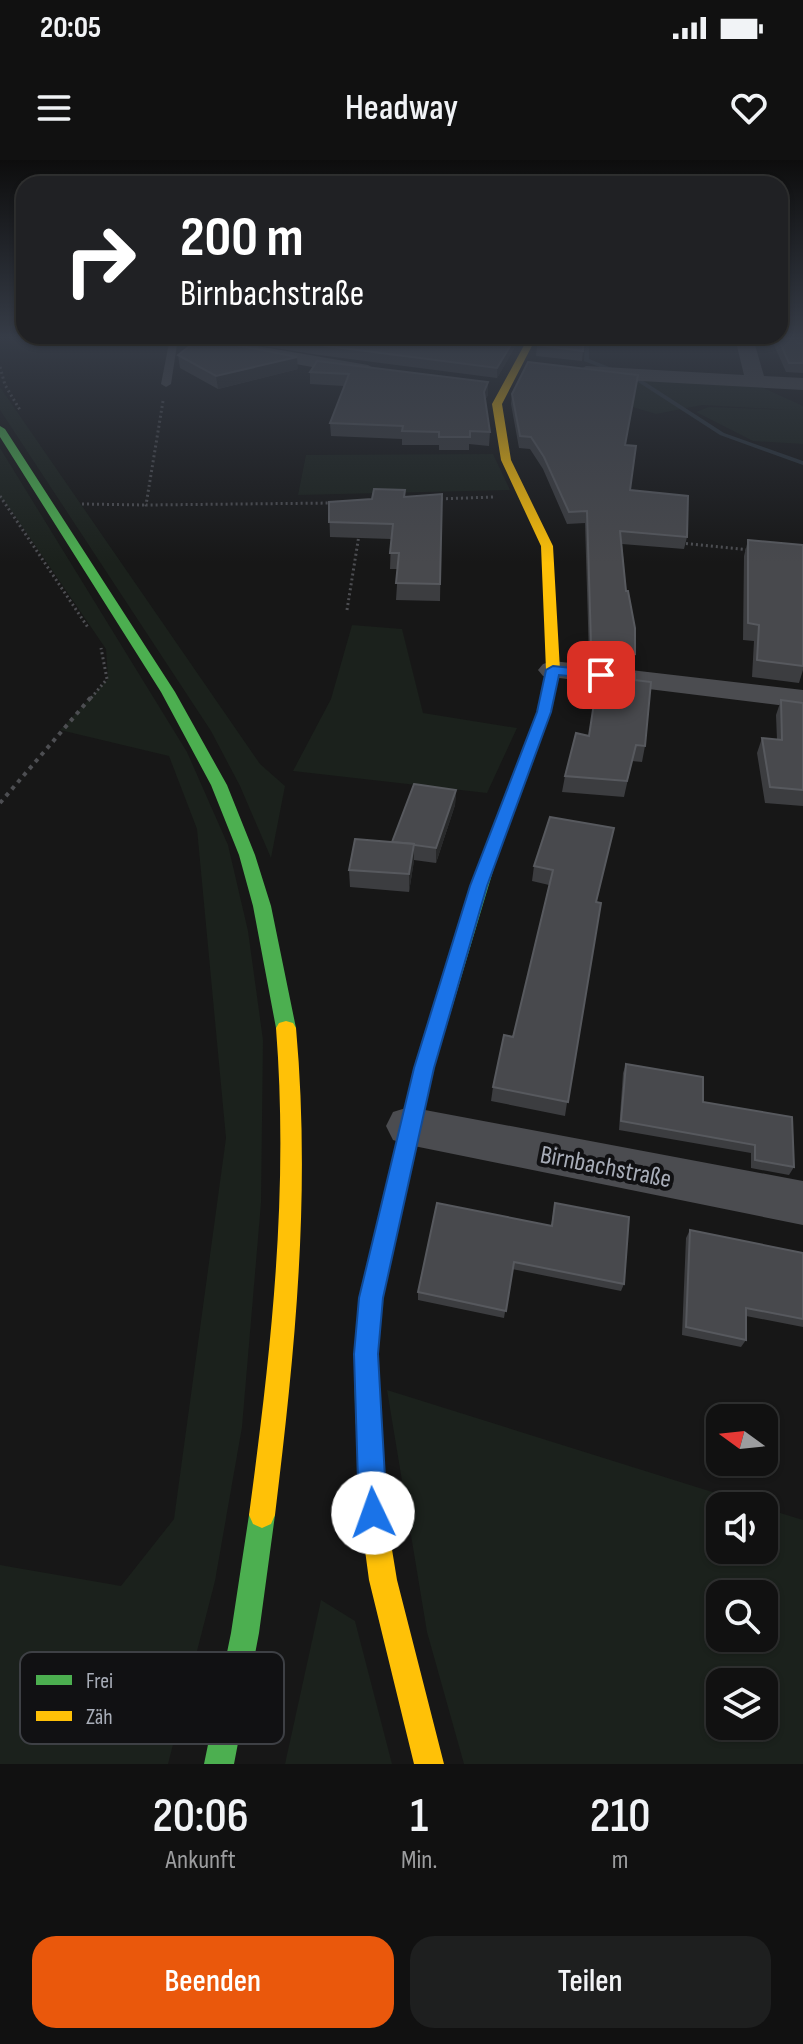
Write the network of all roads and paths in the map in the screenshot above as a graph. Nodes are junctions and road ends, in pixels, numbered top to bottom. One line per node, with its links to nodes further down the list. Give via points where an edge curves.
1 (21, 413): 4 (path)
2 (161, 413): 11 (path)
3 (498, 413): 7 (street, via 506,460)
4 (23, 416)
5 (0, 429): 21 (street, via 188,724 228,803 265,910 288,1051 294,1225)
6 (0, 496): 18 (path, via 103,650 107,679)
7 (524, 496): 8 (path); 16 (street, via 548,552)
8 (435, 499)
9 (339, 503): 11 (path)
10 (81, 504): 11 (path)
11 (146, 505)
12 (359, 533): 15 (path)
13 (681, 543): 14 (path)
14 (751, 550)
15 (347, 610)
16 (553, 670): 17 (street); 19 (street, via 544,712 479,886)
17 (803, 699)
18 (0, 803)
19 (409, 1126): 20 (street, Birnbachstraße); 24 (street, via 371,1298 368,1428 383,1580)
20 (803, 1203)
21 (244, 1652)
22 (224, 1744): 23 (street)
23 (219, 1764)
24 (429, 1764)

